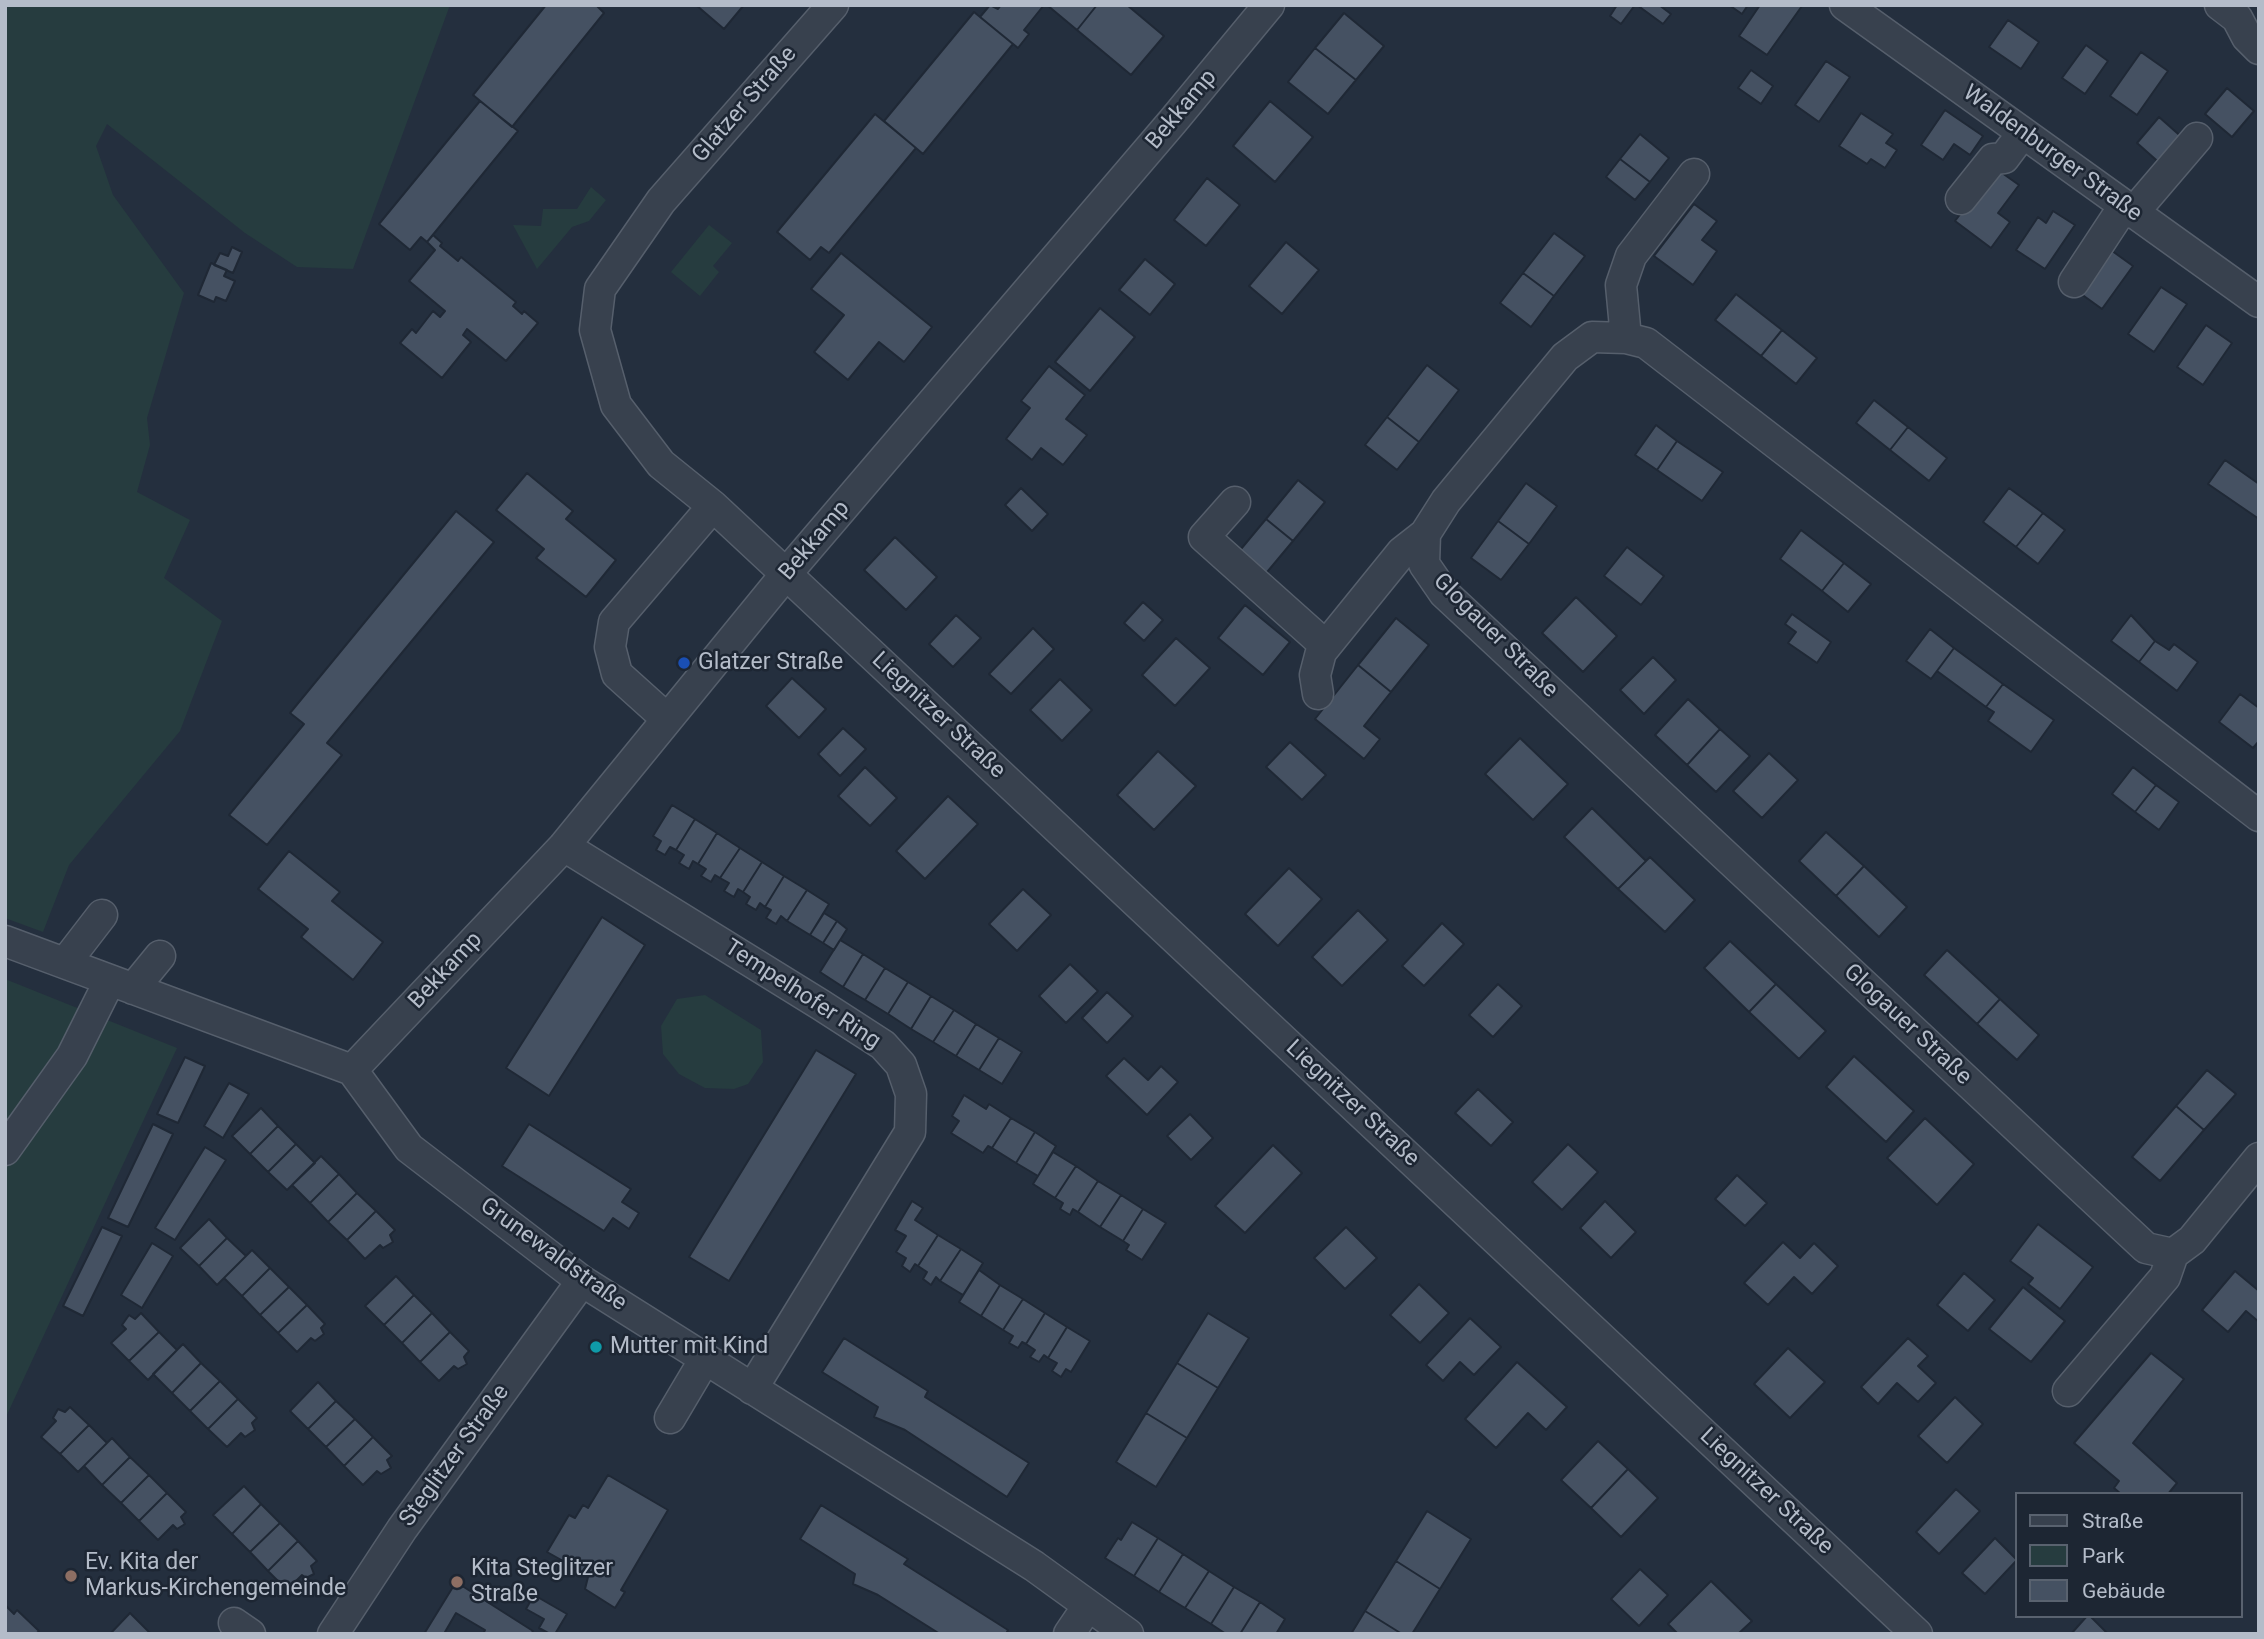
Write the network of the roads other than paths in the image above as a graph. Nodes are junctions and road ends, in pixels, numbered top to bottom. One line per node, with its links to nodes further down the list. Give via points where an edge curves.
1 (833, 5): 15 (street, Glatzer Straße, via 661,201 600,289 595,330 616,405 661,464)
2 (1269, 5): 17 (street, Bekkamp)
3 (1845, 5): 6 (street, Waldenburger Straße)
4 (2220, 5): 5 (street, via 2237,18)
5 (2259, 49)
6 (2022, 134): 9 (street, via 2004,158 1993,159); 10 (street, Waldenburger Straße)
7 (2197, 138): 10 (street)
8 (1694, 174): 13 (street, via 1631,256 1621,285)
9 (1961, 199)
10 (2129, 209): 11 (street); 12 (street, Waldenburger Straße)
11 (2074, 282)
12 (2259, 302)
13 (1626, 338): 16 (street, via 1592,337 1565,356 1446,500); 21 (street, via 1647,344)
14 (1235, 502): 18 (street, via 1204,537)
15 (713, 506): 17 (street, Glatzer Straße); 20 (street, via 614,622 610,647 617,674)
16 (1426, 534): 18 (street, via 1402,552); 31 (street, Glogauer Straße, via 1424,564 1444,593 2146,1248)
17 (786, 574): 20 (street, Bekkamp); 41 (street, Liegnitzer Straße)
18 (1326, 646): 19 (street, via 1317,661)
19 (1318, 694)
20 (667, 719): 22 (street, Bekkamp)
21 (2259, 816)
22 (564, 846): 28 (street, Bekkamp); 34 (street, Tempelhofer Ring, via 883,1045 901,1065 911,1094 910,1132)
23 (102, 915): 26 (street)
24 (5, 941): 26 (street)
25 (160, 956): 27 (street)
26 (65, 963): 27 (street)
27 (122, 984): 28 (street); 29 (street)
28 (352, 1070): 32 (street, Grunewaldstraße, via 409,1148)
29 (5, 1150)
30 (2259, 1158): 31 (street, via 2192,1240)
31 (2173, 1254): 35 (street, via 2165,1277)
32 (582, 1281): 33 (street, Grunewaldstraße); 38 (street, Steglitzer Straße, via 402,1530)
33 (705, 1359): 34 (street, Grunewaldstraße); 36 (street)
34 (752, 1389): 37 (street, Grunewaldstraße, via 1034,1566)
35 (2068, 1391)
36 (670, 1418)
37 (1088, 1606): 39 (street); 40 (street, Grunewaldstraße)
38 (333, 1634)
39 (1069, 1634)
40 (1128, 1634)
41 (1917, 1634)

